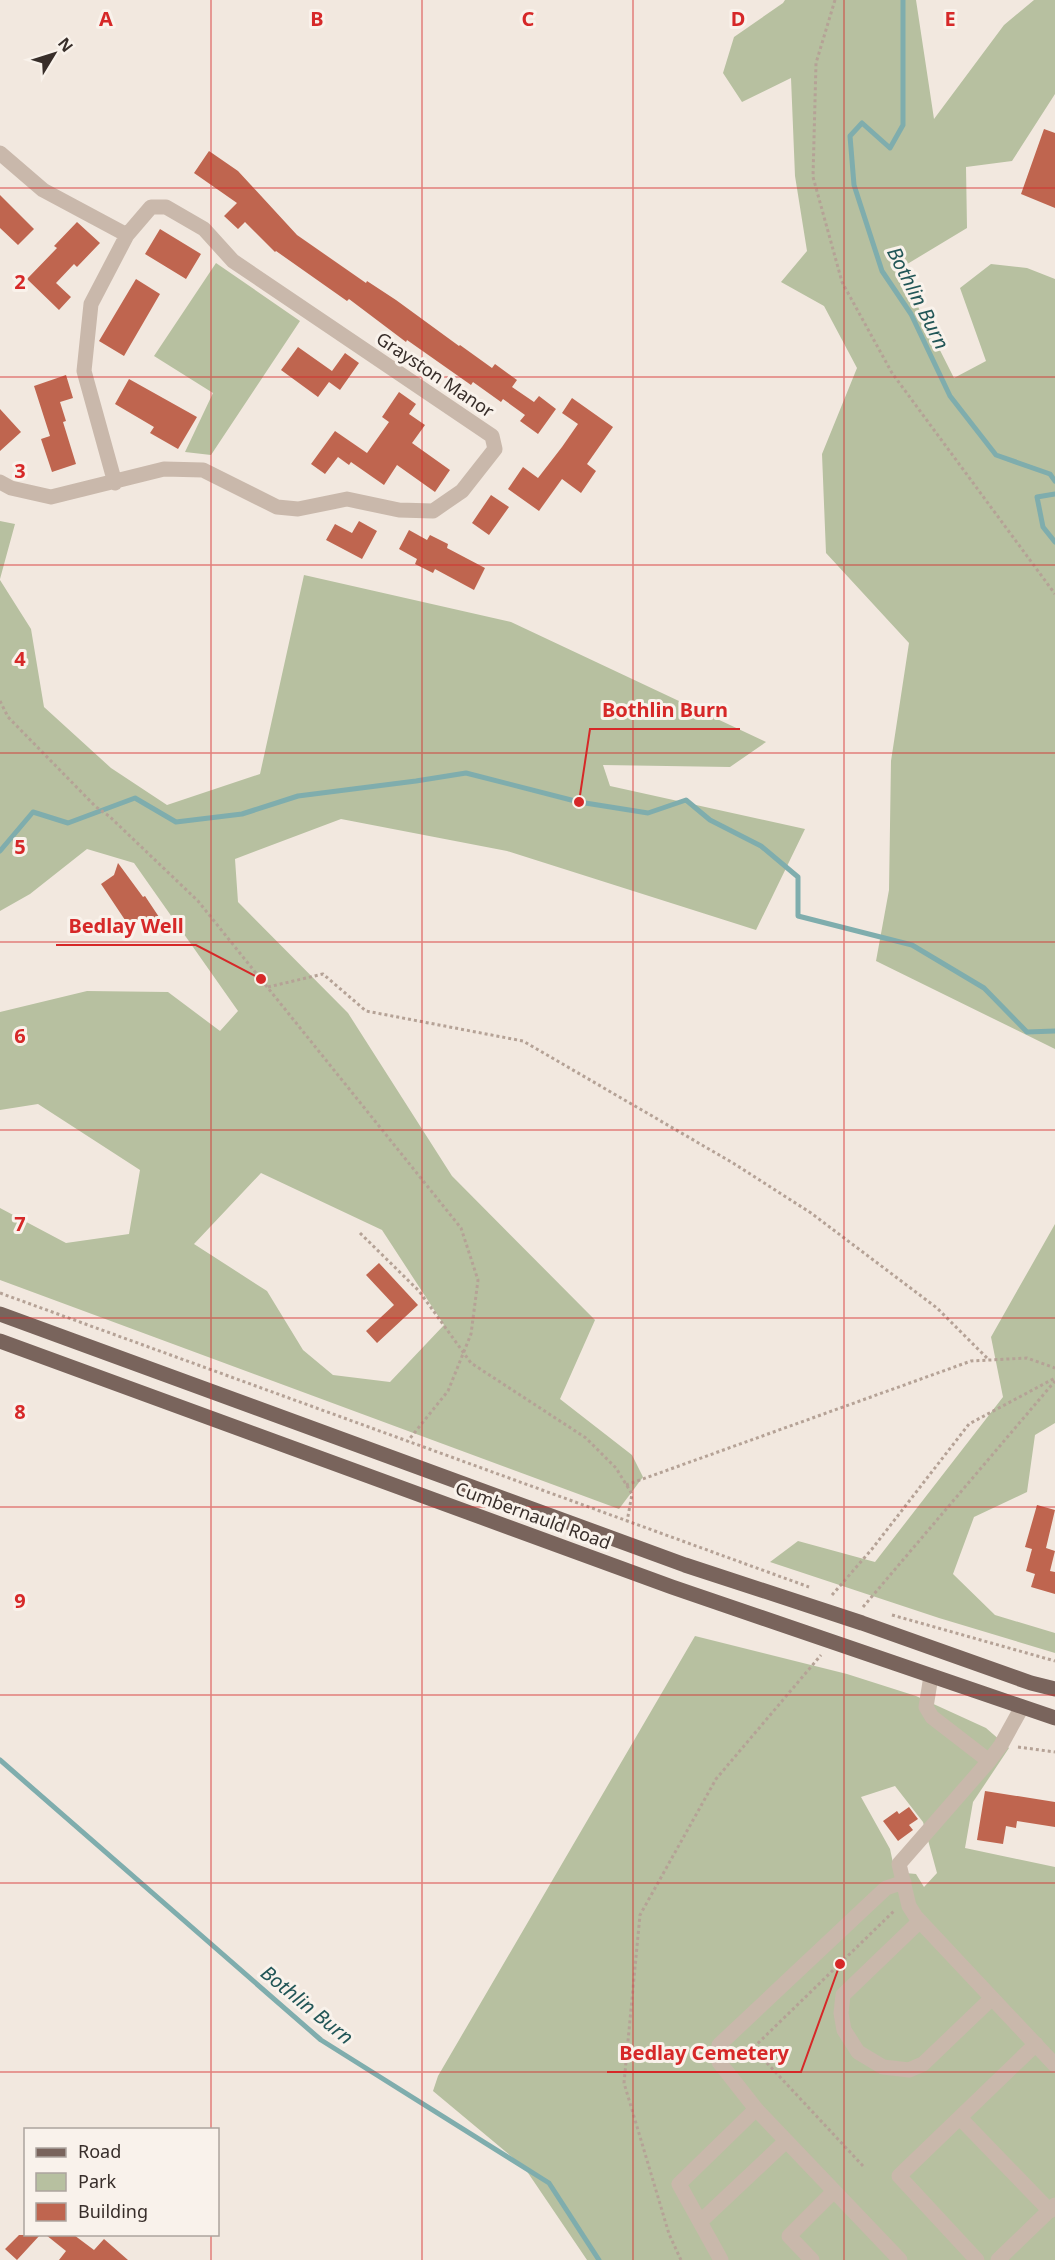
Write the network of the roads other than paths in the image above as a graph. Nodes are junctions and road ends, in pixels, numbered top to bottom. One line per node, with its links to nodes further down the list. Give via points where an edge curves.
1 (0, 153): 2 (street, via 43,190)
2 (127, 235): 4 (street, Grayston Manor, via 92,304 84,370); 4 (street, Grayston Manor, via 152,207 166,207 204,229 233,261 492,436 495,449 462,491 433,511 399,510 347,499 298,509 277,507 203,470 164,469)
3 (0, 482): 4 (street, Grayston Manor, via 51,497)
4 (115, 483)
5 (0, 1314): 8 (main road, Cumbernauld Road, via 685,1565 844,1617 862,1615)
6 (0, 1341): 7 (main road, Cumbernauld Road, via 824,1646 844,1646)
7 (931, 1676): 9 (main road, Cumbernauld Road); 11 (street, via 926,1707 932,1717)
8 (1055, 1689)
9 (1022, 1707): 10 (main road, Cumbernauld Road); 11 (street)
10 (1055, 1718)
11 (989, 1761): 12 (street, via 899,1864)
12 (904, 1882): 13 (street, via 909,1906); 17 (street, via 886,1888 719,2045 719,2062)
13 (920, 1921): 14 (street); 14 (street, via 843,1995 844,2030 858,2052 883,2067 917,2068)
14 (992, 1998): 15 (street)
15 (1036, 2044): 16 (street); 18 (street)
16 (1055, 2065)
17 (756, 2109): 19 (street); 22 (street, via 679,2184)
18 (960, 2118): 21 (street); 26 (street, via 899,2176)
19 (786, 2141): 20 (street); 22 (street)
20 (834, 2191): 24 (street, via 789,2236); 25 (street)
21 (1052, 2208): 27 (street)
22 (700, 2222): 23 (street)
23 (721, 2260)
24 (812, 2260)
25 (900, 2260)
26 (977, 2260)
27 (998, 2260)

